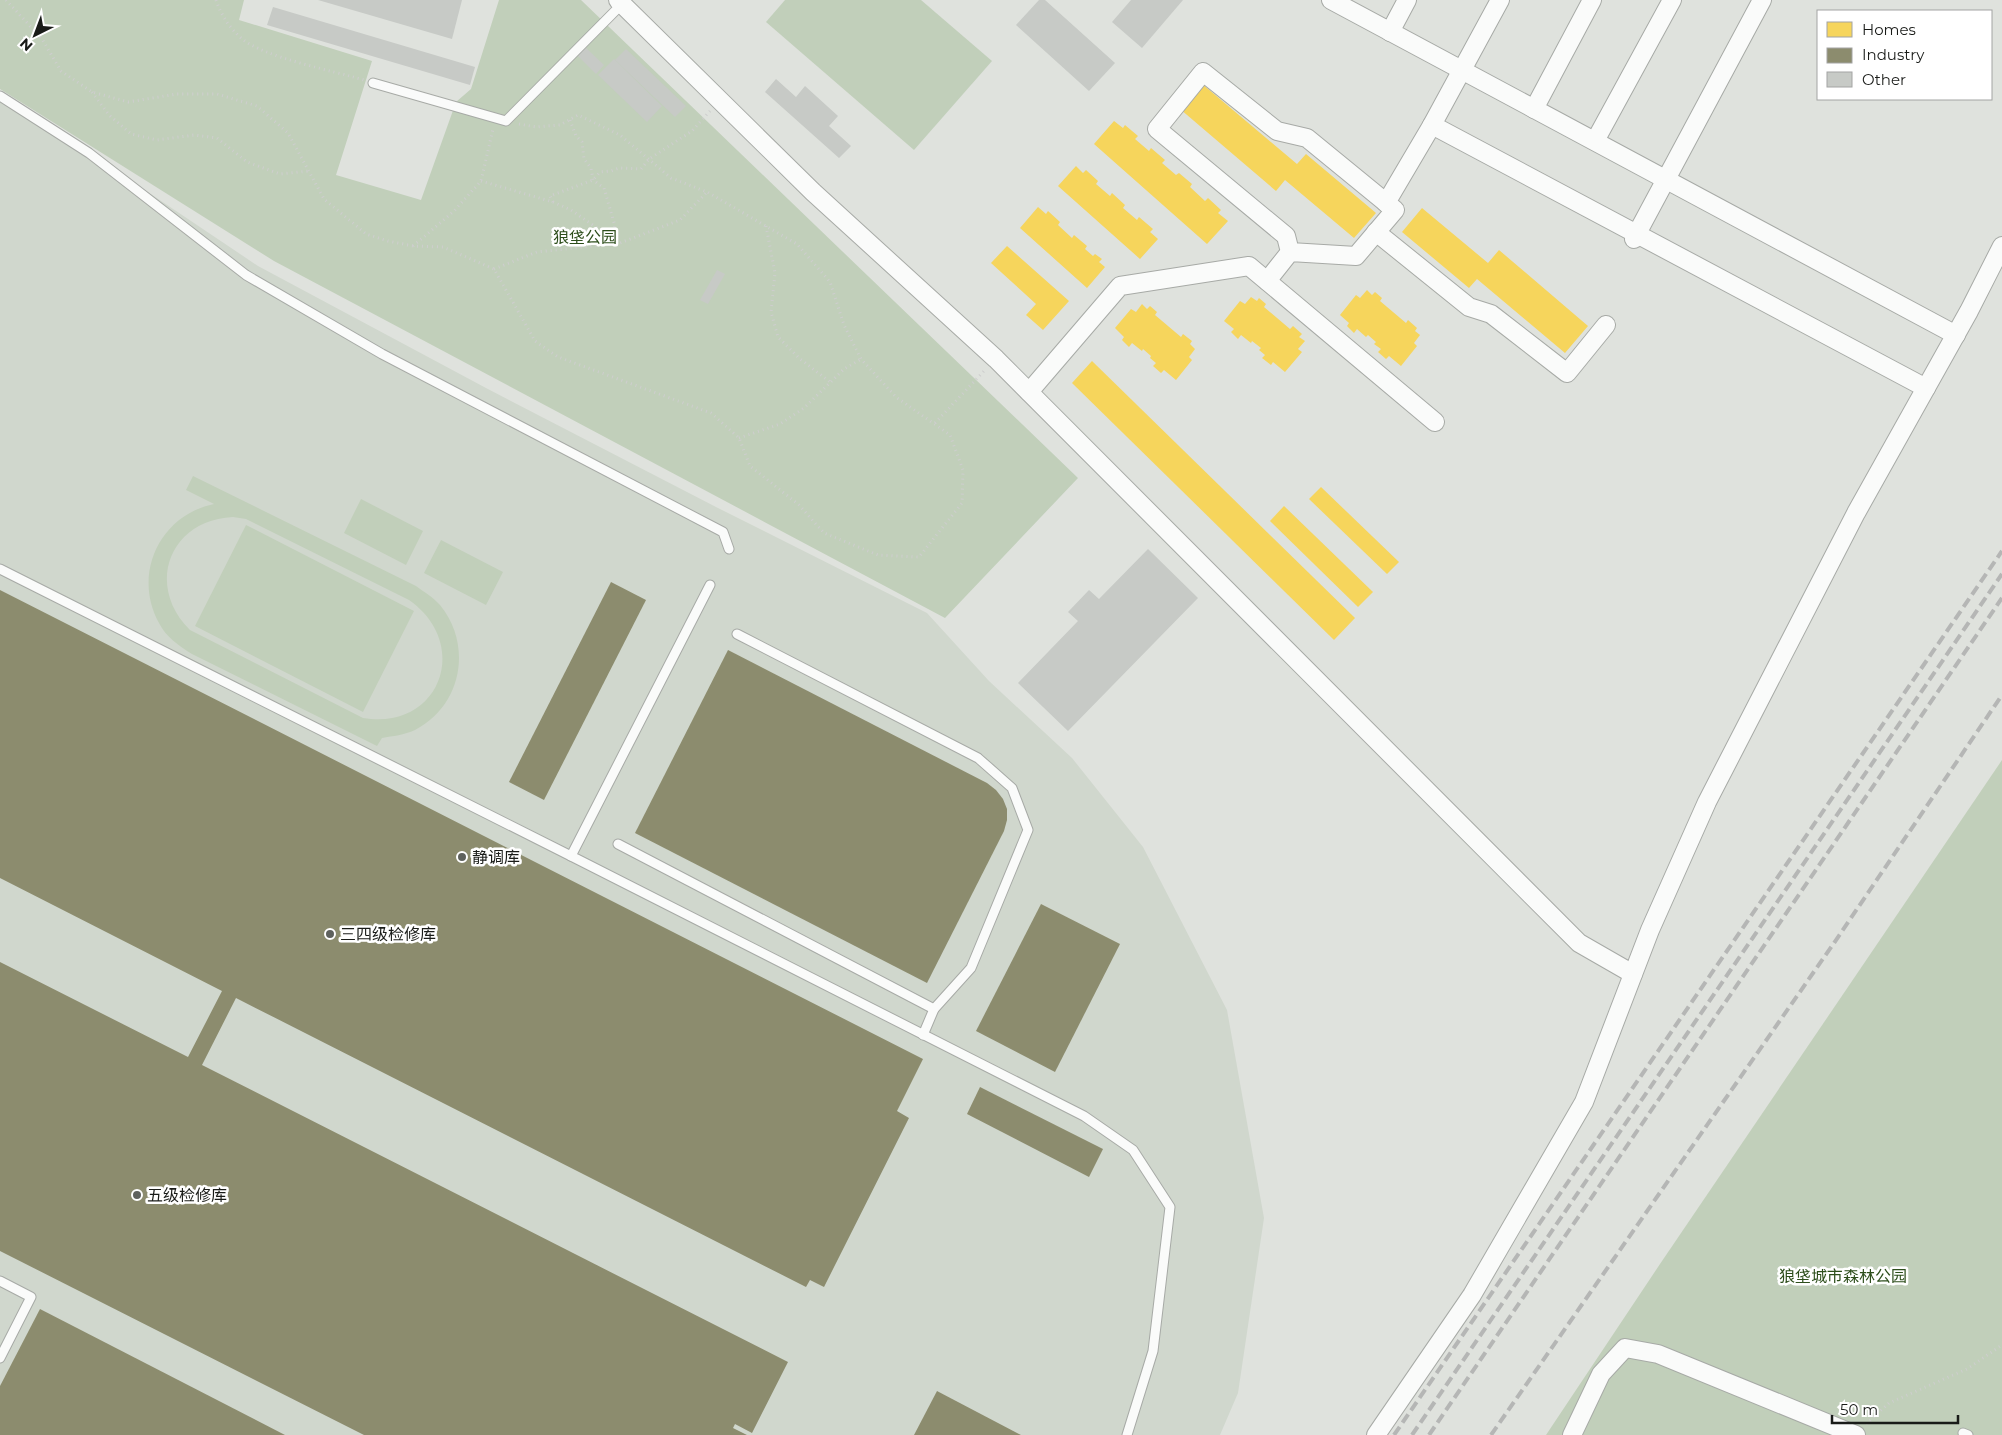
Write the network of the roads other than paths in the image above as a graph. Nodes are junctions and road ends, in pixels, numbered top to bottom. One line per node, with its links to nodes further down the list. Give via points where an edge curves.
1 (1331, 0): 8 (street)
2 (1407, 0): 8 (street)
3 (1500, 0): 9 (street)
4 (1592, 0): 12 (street)
5 (1672, 0): 14 (street)
6 (1760, 1): 15 (street)
7 (620, 2): 10 (lane, via 506,121); 25 (street, via 813,192)
8 (1390, 32): 9 (street)
9 (1462, 70): 12 (street); 13 (street)
10 (373, 83)
11 (0, 96): 27 (lane, via 89,153 246,275 382,354 723,532)
12 (1534, 109): 14 (street)
13 (1432, 125): 16 (street); 18 (street)
14 (1595, 141): 15 (street)
15 (1666, 180): 18 (street); 23 (street)
16 (1386, 203): 17 (street, via 1395,210); 20 (street, via 1307,138 1277,132 1203,72 1157,128 1286,236)
17 (1376, 232): 20 (street, via 1356,256); 22 (street, via 1469,307 1490,314 1567,373)
18 (1635, 237): 24 (street)
19 (2002, 246): 23 (street)
20 (1290, 252): 21 (street)
21 (1267, 281): 25 (street, via 1250,266 1120,286); 26 (street)
22 (1606, 325)
23 (1956, 335): 24 (street)
24 (1926, 388): 33 (street, via 1856,513 1707,802)
25 (1029, 392): 33 (street, via 1579,943)
26 (1435, 422)
27 (729, 549)
28 (0, 569): 32 (lane)
29 (710, 584): 32 (lane)
30 (737, 634): 34 (lane, via 978,758 1012,788 1028,830 971,968)
31 (618, 844): 34 (lane)
32 (571, 856): 35 (lane)
33 (1633, 974): 40 (street, via 1584,1102 1472,1295)
34 (934, 1009): 35 (lane)
35 (923, 1035): 39 (lane, via 1084,1116 1133,1150 1170,1207 1153,1351)
36 (0, 1281): 37 (lane, via 30,1297)
37 (0, 1358)
38 (1860, 1431): 41 (street, via 1658,1354 1625,1348 1601,1374)
39 (1127, 1435)
40 (1376, 1435)
41 (1572, 1435)

